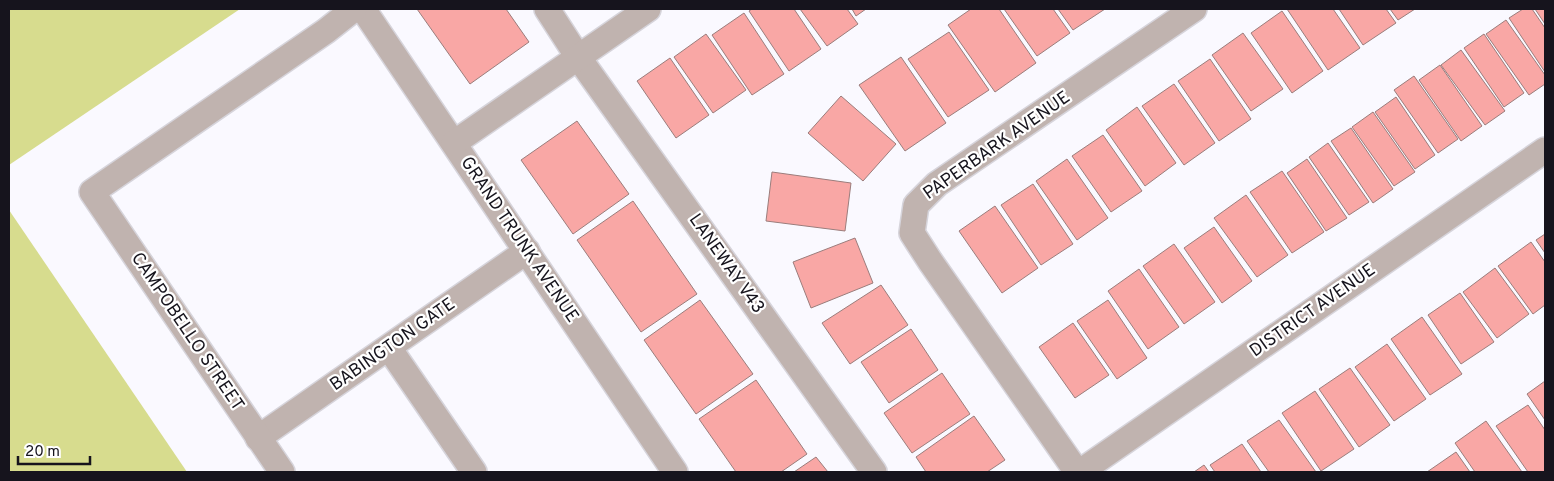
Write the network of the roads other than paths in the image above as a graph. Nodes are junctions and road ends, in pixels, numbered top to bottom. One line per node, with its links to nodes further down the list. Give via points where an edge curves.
1 (354, 9): 11 (street, CAMPOBELLO STREET, via 92,192)
2 (363, 9): 7 (street, GRAND TRUNK AVENUE)
3 (547, 9): 6 (street, LANEWAY V43)
4 (648, 9): 6 (street)
5 (1194, 9): 16 (street, PAPERBARK AVENUE, via 937,184 916,205 912,232 930,262)
6 (578, 57): 7 (street); 15 (street, LANEWAY V43)
7 (454, 143): 9 (street, GRAND TRUNK AVENUE)
8 (1545, 150): 16 (street, DISTRICT AVENUE)
9 (527, 251): 10 (street, BABINGTON GATE); 14 (street, GRAND TRUNK AVENUE)
10 (389, 348): 11 (street, BABINGTON GATE); 13 (street)
11 (258, 438): 12 (street, CAMPOBELLO STREET)
12 (282, 472)
13 (474, 472)
14 (675, 472)
15 (874, 472)
16 (1079, 472)

